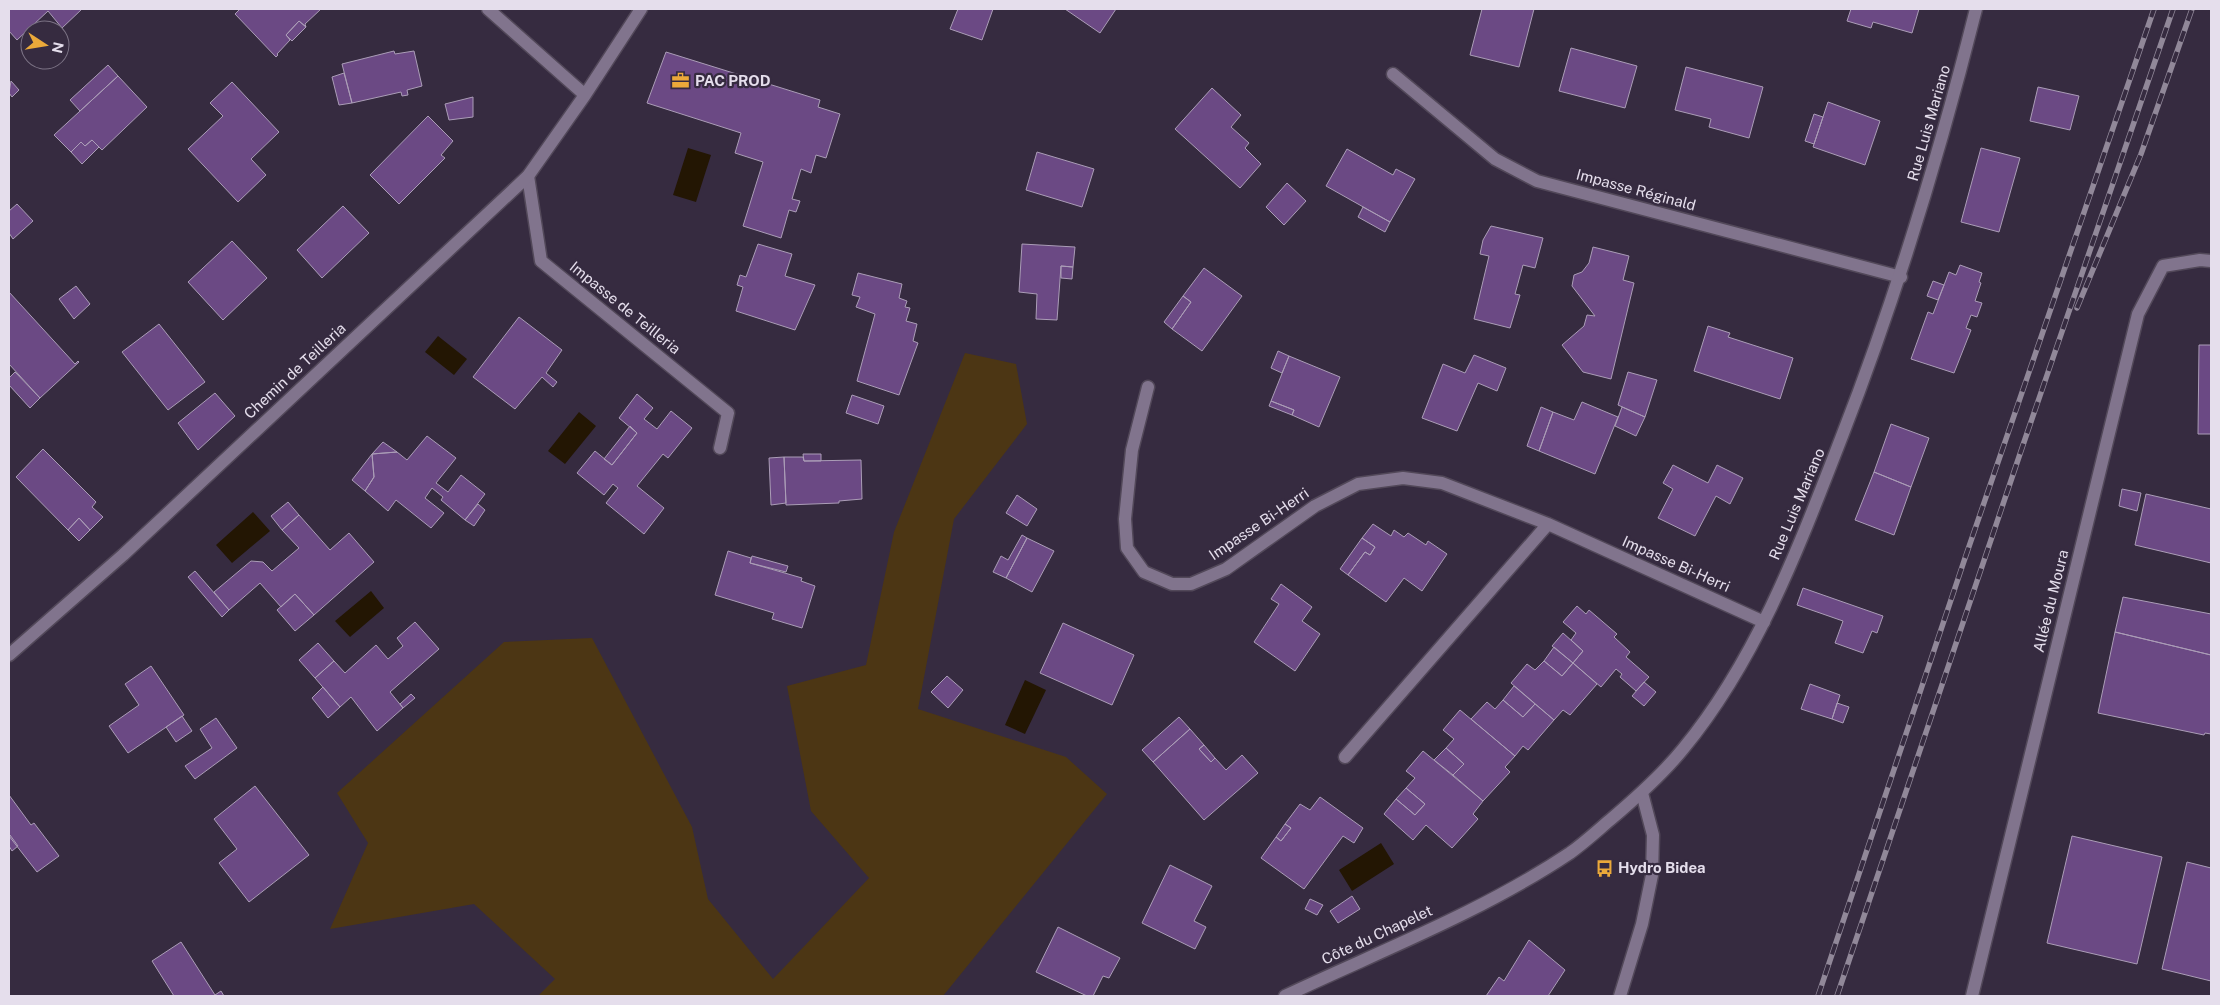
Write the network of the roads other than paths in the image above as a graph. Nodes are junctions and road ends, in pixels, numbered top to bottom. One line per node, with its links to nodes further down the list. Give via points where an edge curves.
1 (488, 9): 5 (street)
2 (641, 9): 5 (street, Chemin de Teilleria)
3 (1976, 9): 8 (street, Rue Luis Mariano, via 1949,118)
4 (1393, 74): 8 (street, Impasse Réginald, via 1495,159 1537,181)
5 (585, 95): 6 (street, Chemin de Teilleria)
6 (528, 176): 10 (street, Impasse de Teilleria, via 541,261 728,413); 13 (street, Chemin de Teilleria, via 123,555)
7 (2211, 261): 19 (street, Allée du Moura, via 2163,266 2138,314)
8 (1901, 276): 12 (street, Rue Luis Mariano, via 1808,525)
9 (1148, 386): 11 (street, Impasse Bi-Herri, via 1132,450 1125,519 1128,548 1144,572 1172,584 1191,584 1226,569 1315,506 1358,484 1403,478 1442,483)
10 (720, 448)
11 (1548, 524): 12 (street, Impasse Bi-Herri); 14 (street)
12 (1764, 622): 15 (street, Rue Luis Mariano, via 1720,698 1684,749)
13 (9, 655)
14 (1345, 757)
15 (1642, 794): 16 (street, Rue Luis Mariano, via 1572,852); 18 (street, via 1653,835 1652,875 1642,924)
16 (1482, 904): 17 (street, Côte du Chapelet)
17 (1284, 996)
18 (1620, 996)
19 (1972, 996)

